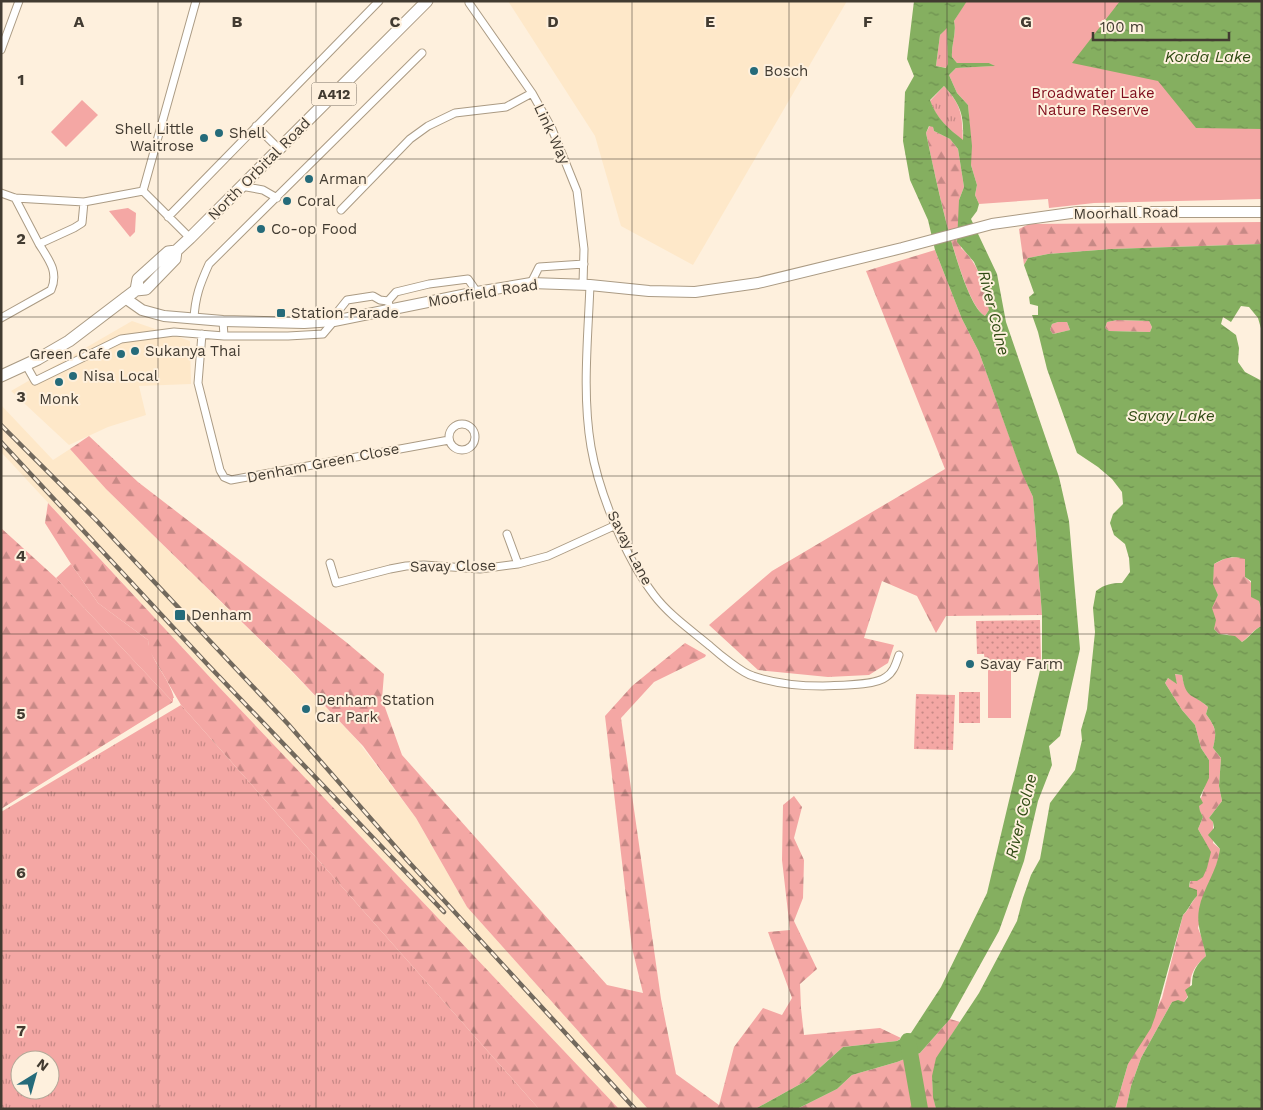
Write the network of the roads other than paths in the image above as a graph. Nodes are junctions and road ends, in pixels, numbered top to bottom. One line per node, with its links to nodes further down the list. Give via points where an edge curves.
1 (19, 1): 6 (street)
2 (196, 1): 12 (street)
3 (379, 1): 9 (street)
4 (427, 1): 10 (main road, North Orbital Road / A412)
5 (469, 3): 8 (street, Link Way)
6 (1, 50)
7 (422, 53): 15 (street)
8 (532, 93): 17 (street, via 506,107 454,114 428,126 410,139); 23 (street, Link Way, via 552,129 577,191)
9 (256, 126): 10 (street); 19 (street)
10 (278, 150): 11 (main road, North Orbital Road / A412)
11 (241, 186): 15 (street, via 263,190); 20 (main road, North Orbital Road / A412)
12 (143, 191): 16 (street); 19 (street)
13 (1, 193): 14 (street)
14 (15, 198): 16 (street); 21 (street)
15 (277, 198): 30 (street, via 210,264 199,285)
16 (84, 202): 21 (street, via 82,222)
17 (341, 210)
18 (1262, 212): 22 (street, Moorhall Road, via 1078,212 992,224)
19 (168, 217): 20 (street)
20 (190, 238): 27 (main road, North Orbital Road / A412, via 176,251 175,259 154,282)
21 (39, 244): 29 (street, via 54,268 51,290)
22 (902, 248): 25 (street, Moorfield Road, via 758,283 695,292)
23 (584, 264): 24 (street, via 539,267); 25 (street, Link Way)
24 (531, 283): 25 (street, Moorfield Road); 26 (street, Moorfield Road)
25 (587, 284): 38 (street, Savay Lane, via 586,386 591,445 597,476)
26 (477, 292): 28 (street, Moorfield Road); 28 (street, via 468,279 429,284 396,292)
27 (125, 298): 30 (street, Moorfield Road, via 152,313); 35 (main road, North Orbital Road / A412, via 69,341)
28 (389, 305): 31 (street, Moorfield Road); 31 (street, via 373,296 347,300)
29 (1, 318)
30 (194, 319): 32 (street, Moorfield Road)
31 (336, 320): 32 (street, Moorfield Road, via 304,323); 34 (street, via 323,334)
32 (223, 321): 34 (street)
33 (202, 334): 34 (street); 35 (street, via 174,332 121,339 35,381); 37 (street, Denham Green Close, via 198,383 224,477 232,480)
34 (224, 336)
35 (26, 365): 36 (main road, North Orbital Road / A412)
36 (1, 376)
37 (448, 440)
38 (616, 525): 41 (street, Savay Close, via 548,556); 42 (street, Savay Lane, via 655,596 683,624 751,676 797,686 868,683 885,678 893,671)
39 (507, 534): 41 (street)
40 (330, 563): 41 (street, Savay Close, via 336,583 406,566 480,569)
41 (518, 564)
42 (900, 655)

